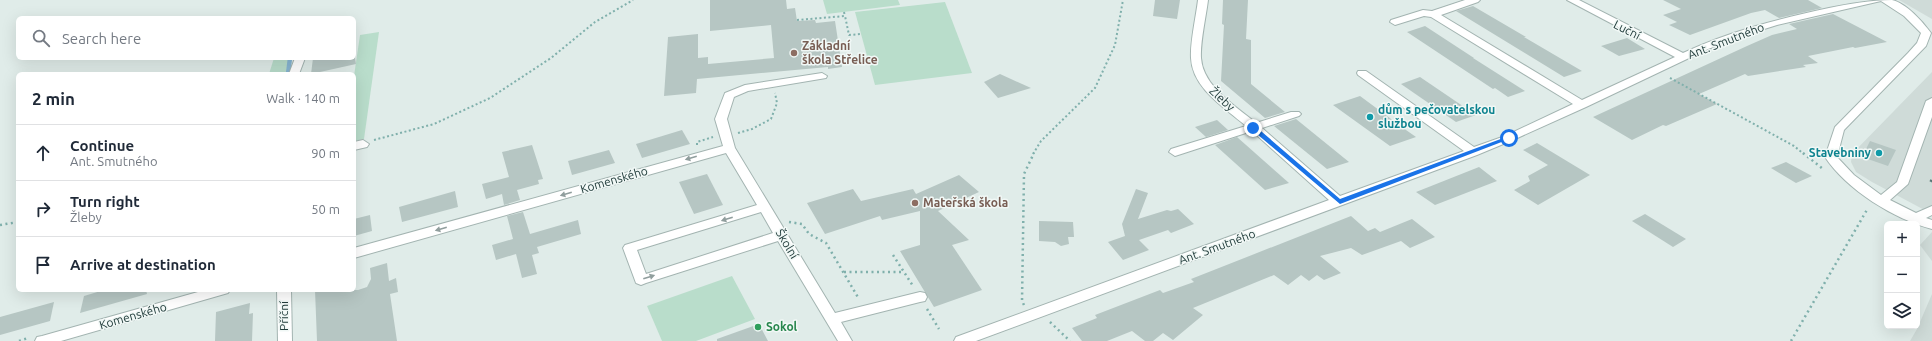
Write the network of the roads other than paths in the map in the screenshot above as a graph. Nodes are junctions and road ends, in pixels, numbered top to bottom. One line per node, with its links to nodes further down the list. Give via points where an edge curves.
1 (1204, 0): 16 (street, Žleby, via 1196,58 1199,72 1208,87)
2 (1476, 0): 6 (street)
3 (1572, 0): 8 (street, Luční)
4 (1877, 0): 8 (street, Ant. Smutného, via 1738,34)
5 (1885, 0): 20 (street, via 1918,21 1926,33 1922,44 1839,129 1831,157 1847,177)
6 (1433, 14): 7 (street, via 1423,12); 14 (street)
7 (1395, 22)
8 (1683, 58): 14 (street, Ant. Smutného)
9 (299, 60): 10 (street)
10 (295, 72)
11 (1362, 73): 19 (street)
12 (822, 76): 17 (street, via 745,88 729,95 721,119)
13 (1932, 101): 20 (street, via 1902,184)
14 (1582, 106): 19 (street, Ant. Smutného)
15 (1295, 114): 16 (street)
16 (1253, 128): 18 (street); 21 (street, Žleby)
17 (732, 143): 22 (street, Školní); 27 (street, Komenského, one-way to 27)
18 (1175, 152)
19 (1473, 152): 21 (street, Ant. Smutného)
20 (1882, 200): 24 (street)
21 (1340, 202): 35 (street, Ant. Smutného)
22 (765, 207): 26 (street, Školní); 26 (street, one-way to 26, via 630,248 641,280)
23 (1932, 210): 24 (street)
24 (1918, 219): 25 (street)
25 (1932, 225)
26 (782, 235): 31 (street, Školní)
27 (356, 252)
28 (216, 292): 32 (street, Komenského)
29 (284, 292): 33 (street, Příční)
30 (920, 297): 31 (street)
31 (831, 319): 34 (street, Školní)
32 (42, 341)
33 (284, 341)
34 (845, 341)
35 (962, 341)

